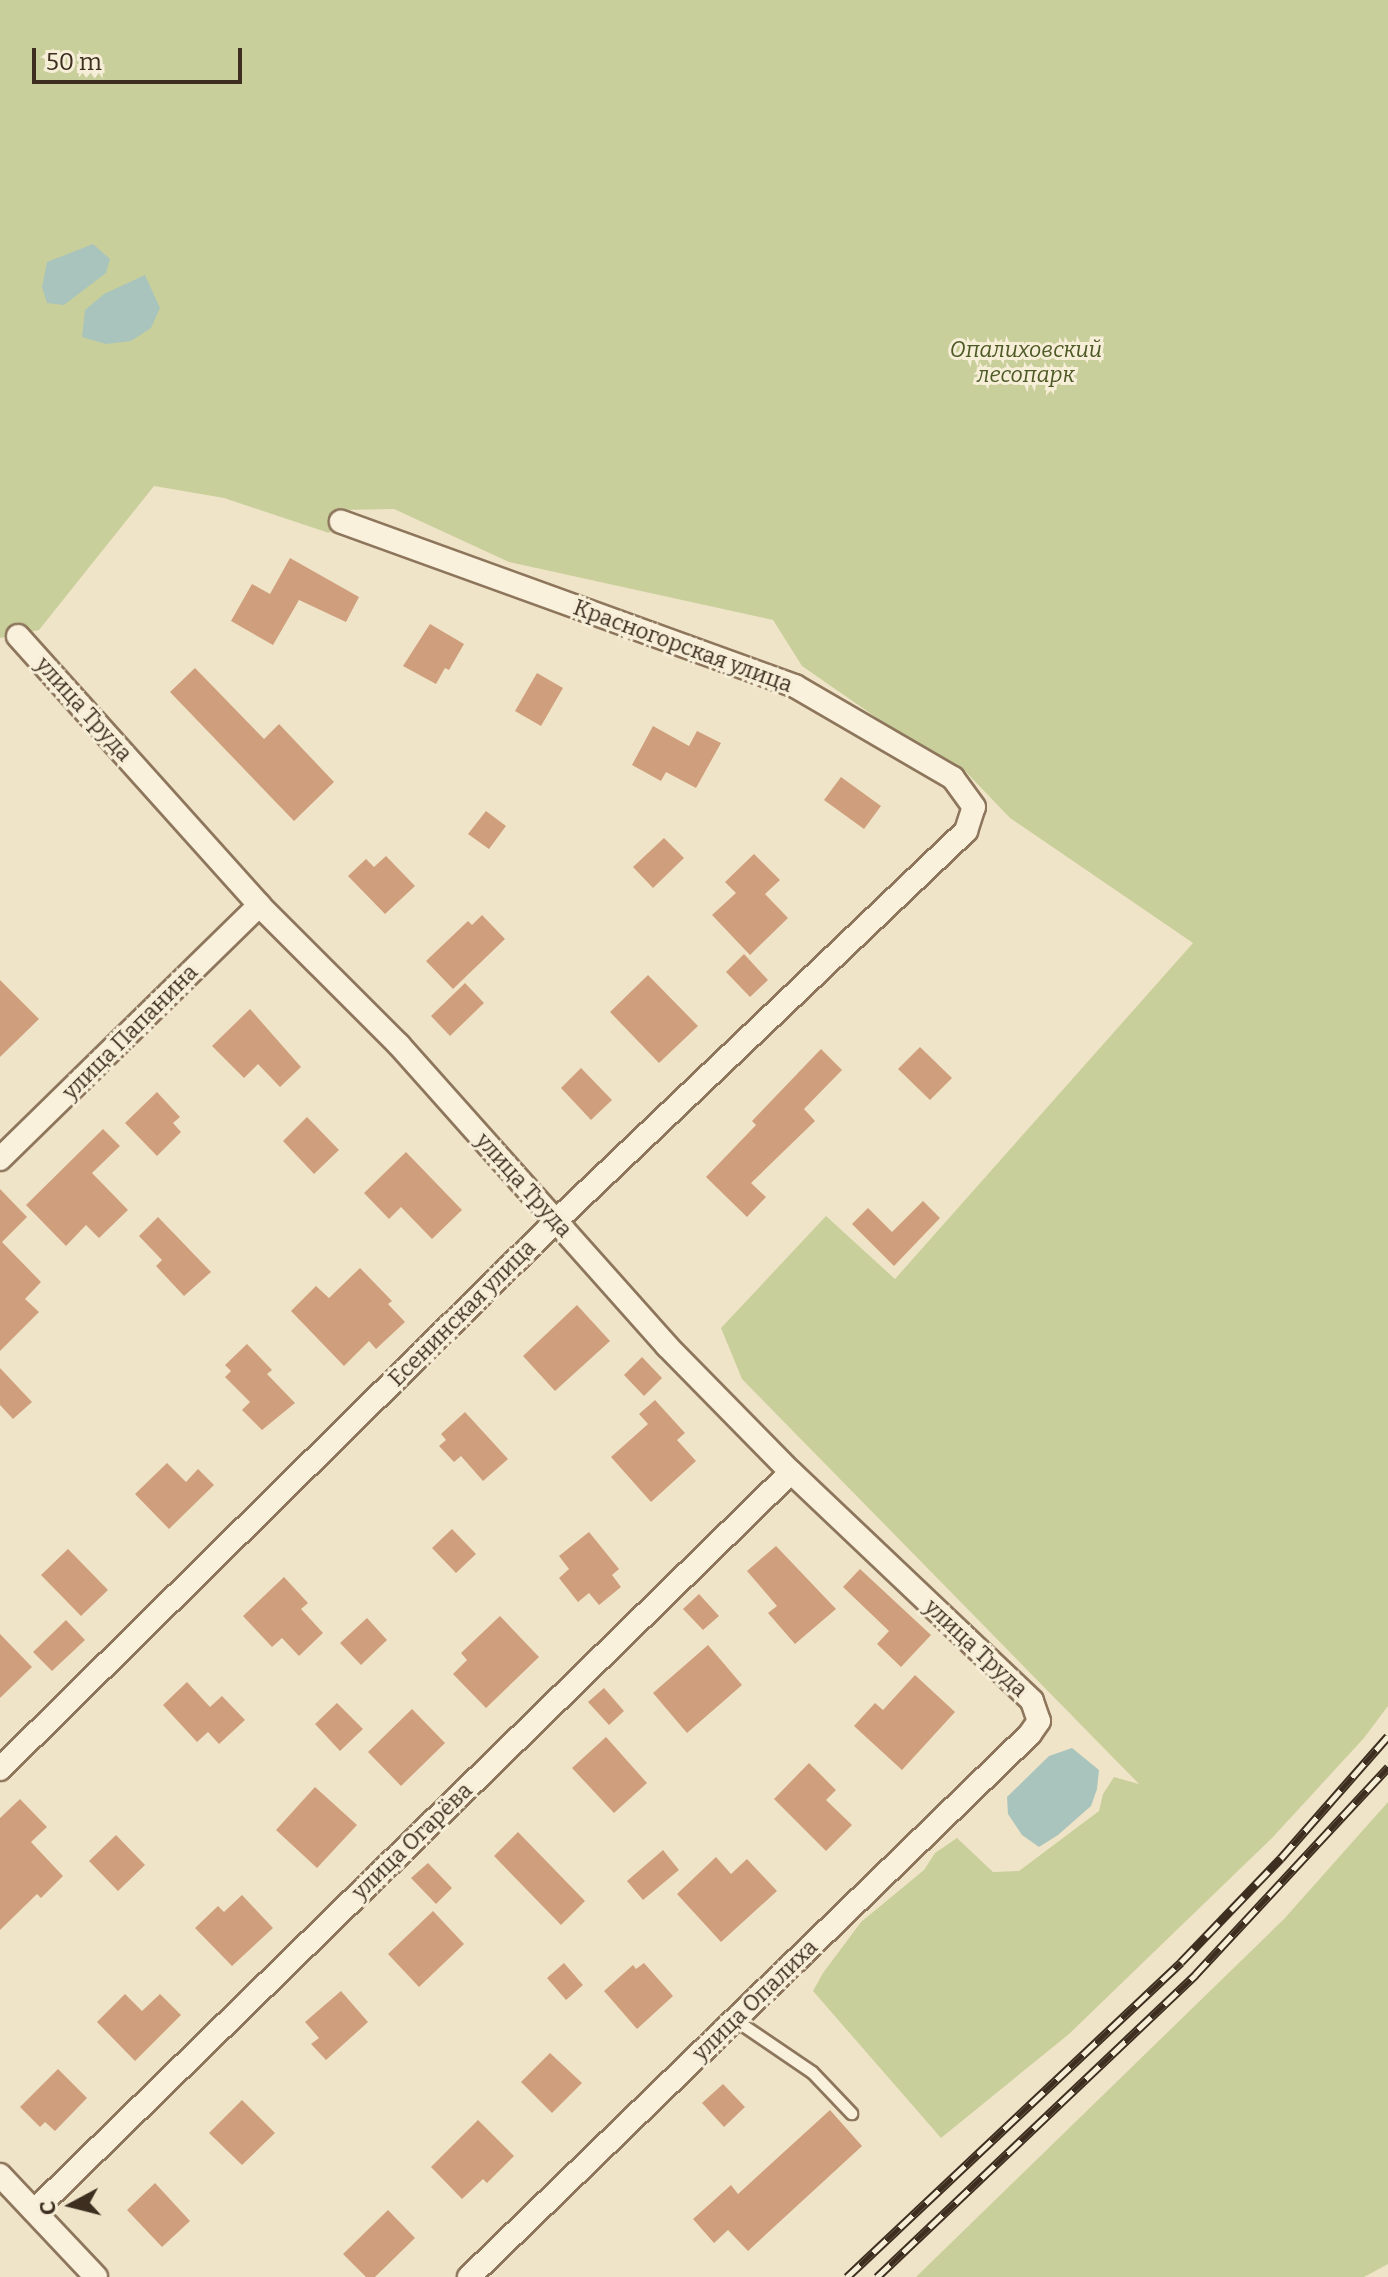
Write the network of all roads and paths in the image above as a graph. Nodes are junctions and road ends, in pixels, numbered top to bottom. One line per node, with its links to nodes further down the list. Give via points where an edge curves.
1 (341, 522): 3 (street, Красногорская улица, via 795,686 953,778 974,807)
2 (18, 636): 4 (street, улица Труда)
3 (966, 831): 6 (street, Есенинская улица)
4 (259, 905): 5 (street, улица Папанина); 6 (street, улица Труда, via 399,1045)
5 (0, 1159)
6 (556, 1221): 7 (street, улица Труда, via 667,1346); 9 (street, Есенинская улица)
7 (791, 1472): 8 (street, улица Труда, via 1032,1701); 13 (street, улица Огарёва)
8 (1039, 1721): 10 (street, улица Опалиха)
9 (0, 1769)
10 (734, 2019): 11 (lane, via 812,2072); 15 (street, улица Опалиха)
11 (851, 2113)
12 (0, 2175): 13 (street)
13 (34, 2211): 14 (street)
14 (96, 2277)
15 (469, 2277)

